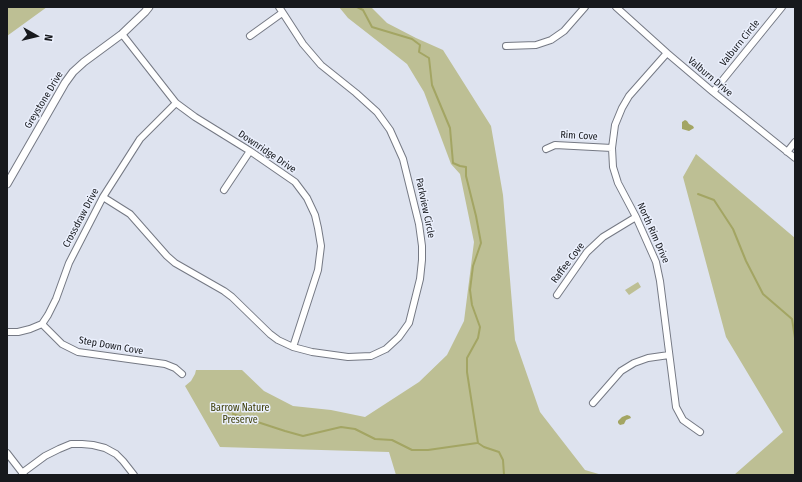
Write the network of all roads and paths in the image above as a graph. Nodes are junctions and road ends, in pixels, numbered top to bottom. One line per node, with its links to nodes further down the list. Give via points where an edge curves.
1 (149, 7): 6 (street, Greystone Drive)
2 (585, 7): 8 (street, via 564,31 551,40 536,45)
3 (616, 7): 9 (street, Valburn Drive)
4 (782, 7): 10 (street, Valburn Circle)
5 (281, 10): 7 (street); 25 (street, Parkview Circle, via 303,44 321,65 377,112 390,130 403,158 422,246 420,279 409,323 399,338 386,349 371,356 348,357)
6 (122, 34): 11 (street, Downridge Drive); 18 (street, Greystone Drive, via 73,72)
7 (250, 36)
8 (506, 46)
9 (667, 53): 10 (street, Valburn Drive); 13 (street, North Rim Drive, via 629,96 622,108 615,125)
10 (713, 92): 16 (street, Valburn Drive)
11 (176, 103): 15 (street, Downridge Drive); 20 (street, Crossdraw Drive, via 140,139)
12 (795, 142): 16 (street)
13 (612, 148): 14 (street, Rim Cove, via 555,145); 21 (street, North Rim Drive, via 613,167 618,183)
14 (546, 149)
15 (250, 152): 19 (street); 25 (street, Downridge Drive, via 295,182 307,198 318,228 321,246 318,270)
16 (787, 152): 17 (street, Valburn Drive)
17 (795, 158)
18 (7, 184)
19 (224, 190)
20 (103, 197): 23 (street, Crossdraw Drive, via 68,263 56,299); 25 (street, Parkview Circle, via 130,214 175,263 228,294 278,340)
21 (636, 217): 22 (street, Raffee Cove, via 603,237 587,252); 26 (street, North Rim Drive, via 656,262)
22 (557, 295)
23 (42, 324): 24 (street, via 18,332); 27 (street, Step Down Cove, via 62,344 78,352 165,364)
24 (7, 332)
25 (293, 347)
26 (669, 355): 28 (street, via 634,363 622,371); 29 (street, North Rim Drive, via 676,406 683,420)
27 (182, 374)
28 (593, 403)
29 (700, 432)
30 (7, 453): 31 (street)
31 (23, 474): 32 (street, via 45,456 71,444 82,444 105,448 116,454)
32 (134, 475)

